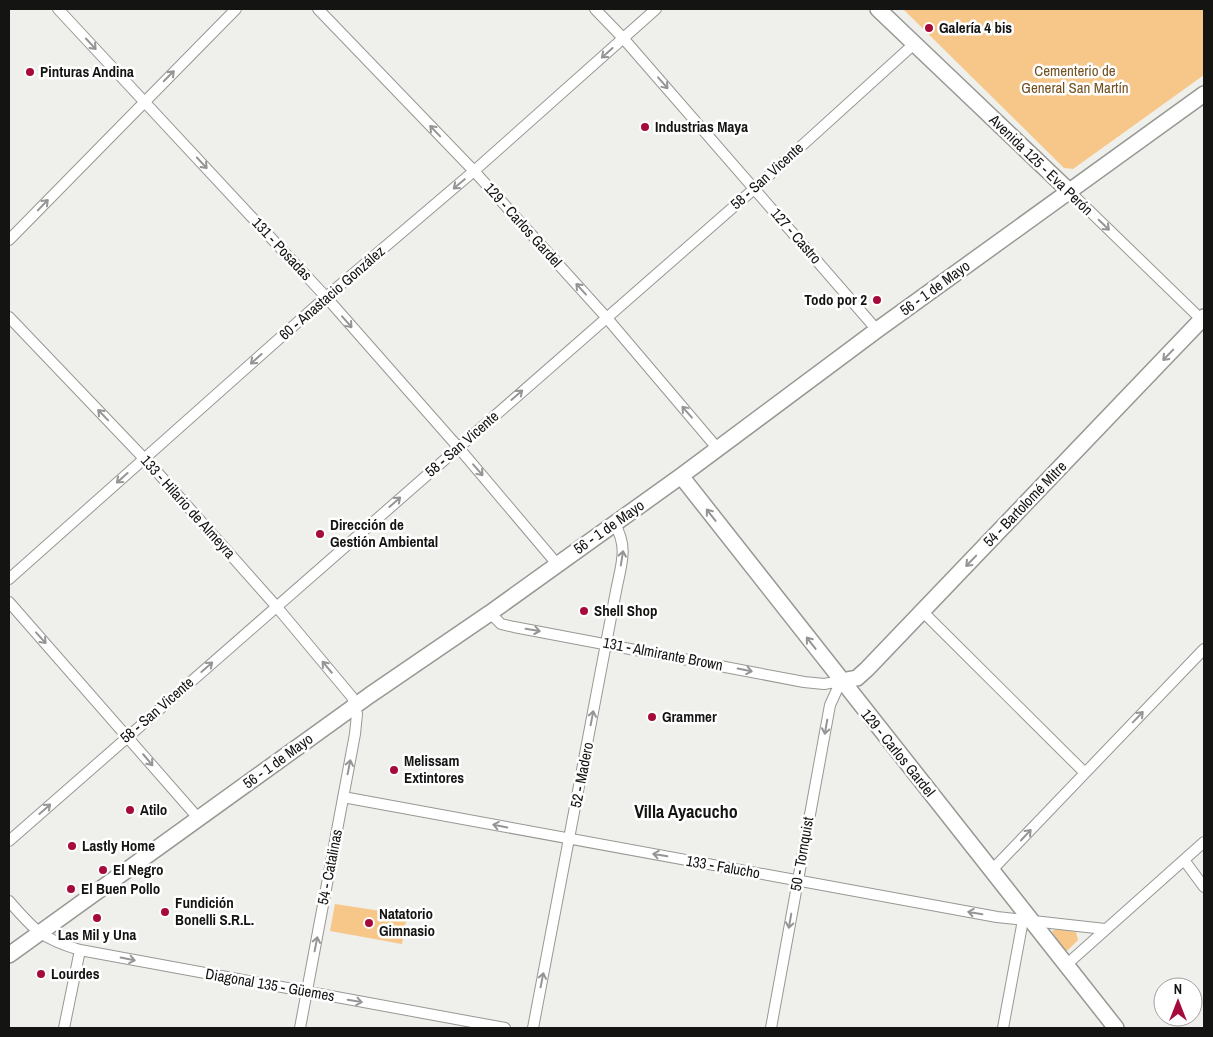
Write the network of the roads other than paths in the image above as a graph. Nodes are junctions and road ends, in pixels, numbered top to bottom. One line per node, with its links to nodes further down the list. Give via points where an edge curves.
1 (58, 9): 10 (street, 131 - Posadas, one-way to 10)
2 (236, 9): 10 (street, one-way to 2)
3 (318, 9): 11 (street, 129 - Carlos Gardel, one-way to 3)
4 (595, 9): 7 (street, 127 - Castro)
5 (656, 9): 7 (street, 60 - Anastacio González)
6 (878, 9): 8 (street, Avenida 125 - Eva Perón)
7 (623, 38): 11 (street, 60 - Anastacio González, one-way to 11); 12 (street, 127 - Castro, one-way to 12)
8 (914, 44): 12 (street, 58 - San Vicente); 13 (street, Avenida 125 - Eva Perón)
9 (1204, 94): 13 (street, 56 - 1 de Mayo)
10 (144, 101): 14 (street, one-way to 10); 15 (street, 131 - Posadas, one-way to 15)
11 (474, 171): 15 (street, 60 - Anastacio González, one-way to 15); 17 (street, 129 - Carlos Gardel, one-way to 11)
12 (754, 189): 17 (street, 58 - San Vicente); 19 (street, 127 - Castro)
13 (1069, 191): 18 (street, Avenida 125 - Eva Perón, one-way to 18); 19 (street, 56 - 1 de Mayo)
14 (9, 240)
15 (326, 297): 20 (street, 131 - Posadas, one-way to 20); 22 (street, 60 - Anastacio González, one-way to 22)
16 (9, 317): 22 (street, 133 - Hilario de Almeyra, one-way to 16)
17 (606, 317): 20 (street, 58 - San Vicente, one-way to 17); 21 (street, 129 - Carlos Gardel, one-way to 17)
18 (1203, 319): 29 (street, 54 - Bartolomé Mitre, one-way to 29)
19 (877, 330): 21 (street, 56 - 1 de Mayo)
20 (458, 447): 25 (street, 131 - Posadas, one-way to 25); 28 (street, 58 - San Vicente, one-way to 20)
21 (718, 450): 23 (street, 56 - 1 de Mayo)
22 (144, 458): 26 (street, 60 - Anastacio González, one-way to 26); 28 (street, 133 - Hilario de Almeyra)
23 (681, 476): 24 (street, 56 - 1 de Mayo); 33 (street, 129 - Carlos Gardel, one-way to 23)
24 (614, 523): 25 (street, 56 - 1 de Mayo); 31 (street, 52 - Madero, one-way to 24, via 623,548 622,536)
25 (557, 564): 30 (street, 56 - 1 de Mayo)
26 (9, 579)
27 (9, 602): 35 (street, one-way to 35)
28 (276, 606): 34 (street, 133 - Hilario de Almeyra, one-way to 28, via 346,688); 35 (street, 58 - San Vicente, one-way to 28)
29 (923, 612): 33 (street, 54 - Bartolomé Mitre, via 857,678); 36 (street)
30 (490, 613): 31 (street, 131 - Almirante Brown, one-way to 31, via 501,624); 34 (street, 56 - 1 de Mayo)
31 (606, 643): 33 (street, 131 - Almirante Brown, one-way to 33, via 804,682 824,684); 39 (street, 52 - Madero, one-way to 31)
32 (1204, 648): 36 (street, one-way to 32)
33 (841, 681): 43 (street, 129 - Carlos Gardel); 44 (street, 50 - Tornquist, one-way to 44, via 830,704)
34 (355, 706): 37 (street, 54 - Catalinas, one-way to 34, via 357,725); 38 (street, 56 - 1 de Mayo)
35 (128, 736): 38 (street, one-way to 38); 40 (street, 58 - San Vicente, one-way to 35)
36 (1084, 772): 43 (street, one-way to 36)
37 (343, 797): 39 (street, 133 - Falucho, one-way to 37); 53 (street, 54 - Catalinas, one-way to 37)
38 (199, 818): 49 (street, 56 - 1 de Mayo)
39 (570, 839): 44 (street, 133 - Falucho, one-way to 39); 57 (street, 52 - Madero, one-way to 39)
40 (9, 841)
41 (1204, 842): 42 (street)
42 (1184, 860): 45 (street); 48 (street)
43 (992, 870): 47 (street, 129 - Carlos Gardel)
44 (798, 880): 47 (street, 133 - Falucho, one-way to 44); 58 (street, 50 - Tornquist, one-way to 58)
45 (1204, 887)
46 (9, 901): 49 (street)
47 (1028, 921): 48 (street, 133 - Falucho); 52 (street, 129 - Carlos Gardel); 59 (street)
48 (1105, 929): 52 (street)
49 (38, 933): 50 (street, Diagonal 135 - Güemes); 51 (street, 56 - 1 de Mayo)
50 (80, 950): 53 (street, Diagonal 135 - Güemes, one-way to 53); 54 (street)
51 (9, 955)
52 (1066, 965): 60 (street, 129 - Carlos Gardel)
53 (307, 992): 55 (street, 54 - Catalinas); 56 (street, Diagonal 135 - Güemes, one-way to 56)
54 (64, 1028)
55 (300, 1028)
56 (505, 1028)
57 (533, 1028)
58 (771, 1028)
59 (1003, 1028)
60 (1116, 1028)

